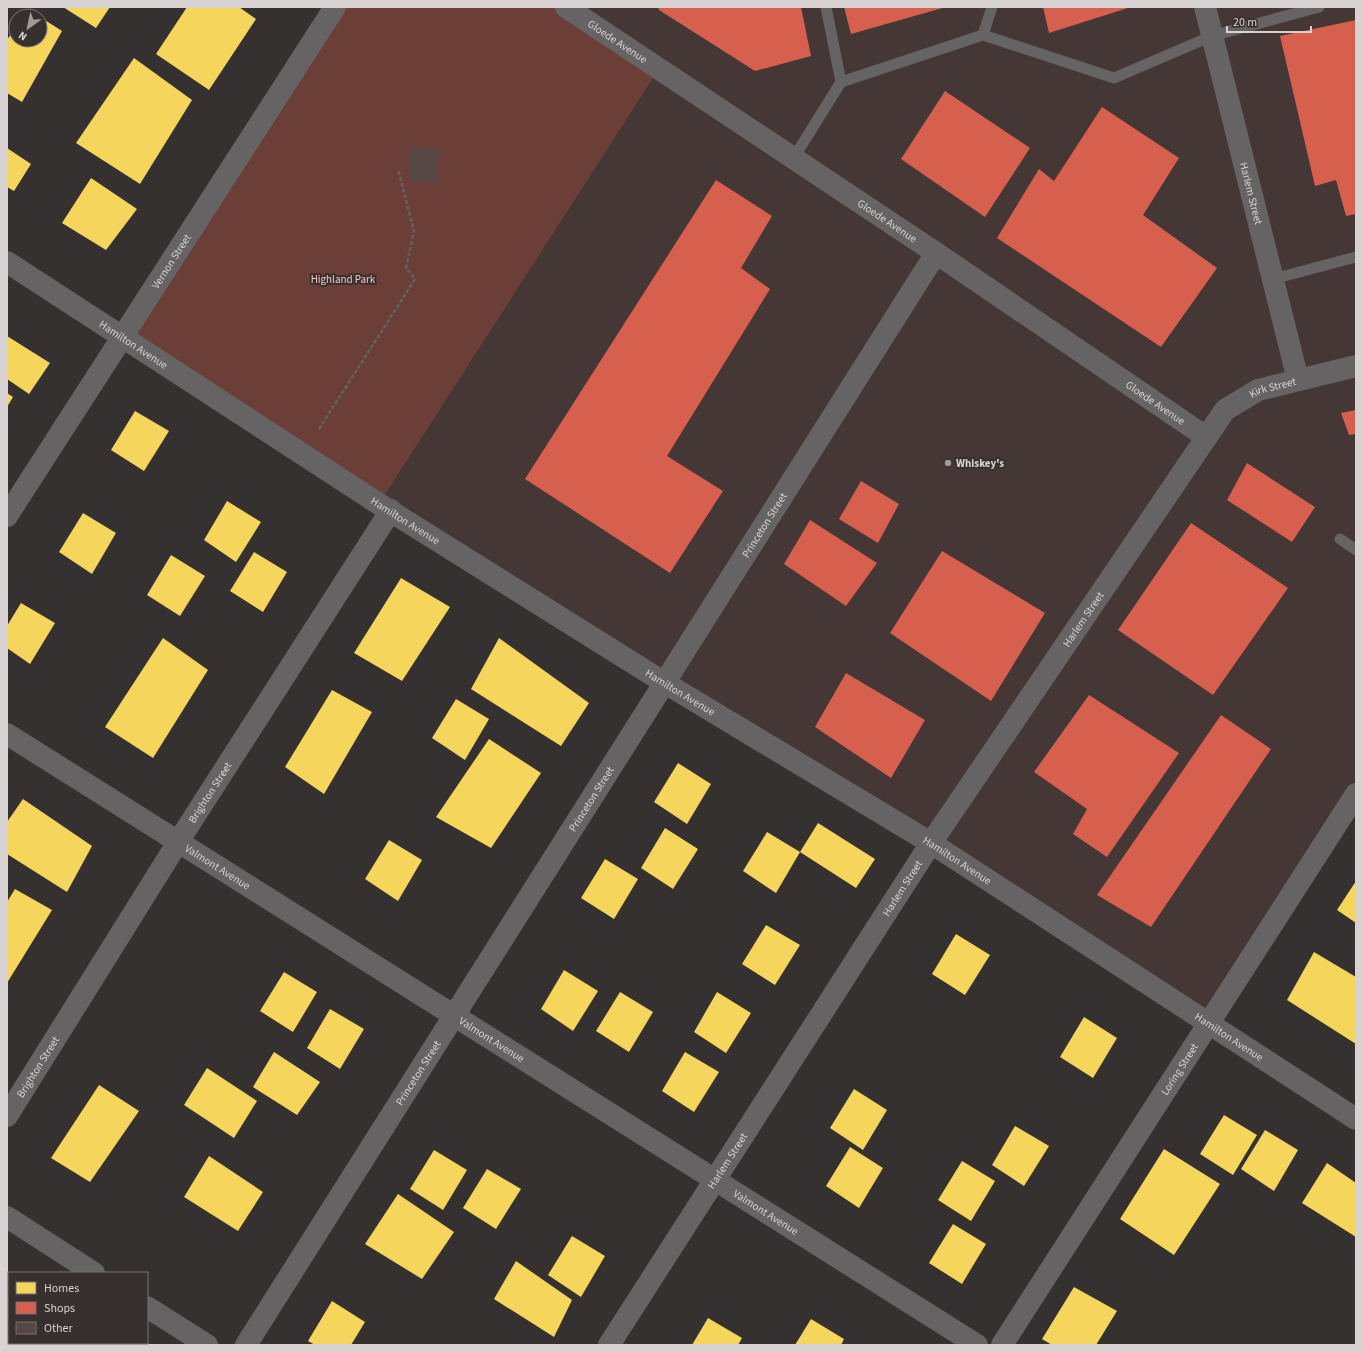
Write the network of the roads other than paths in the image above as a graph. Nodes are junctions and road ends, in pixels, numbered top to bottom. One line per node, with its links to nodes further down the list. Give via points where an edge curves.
1 (335, 7): 15 (street, Vernon Street)
2 (566, 7): 10 (street, Gloede Avenue)
3 (826, 7): 9 (lane)
4 (992, 7): 7 (lane)
5 (1205, 7): 8 (street, Harlem Street)
6 (1319, 7): 8 (lane)
7 (983, 35): 8 (lane, via 1114,78); 9 (lane)
8 (1212, 36): 14 (street, Harlem Street)
9 (841, 82): 10 (lane)
10 (793, 159): 11 (street, Gloede Avenue)
11 (936, 253): 18 (street, Gloede Avenue); 23 (street, Princeton Street)
12 (1356, 256): 14 (lane)
13 (7, 262): 15 (street, Hamilton Avenue)
14 (1273, 279): 17 (street, Harlem Street)
15 (123, 337): 19 (street, Hamilton Avenue); 20 (street, Vernon Street)
16 (1356, 366): 17 (street, Kirk Street)
17 (1298, 380): 18 (street, Kirk Street, via 1258,390 1225,410)
18 (1206, 437): 27 (street, Harlem Street)
19 (390, 510): 23 (street, Hamilton Avenue); 26 (street, Brighton Street)
20 (7, 516)
21 (1340, 539): 22 (lane)
22 (1356, 550)
23 (665, 683): 27 (street, Hamilton Avenue); 28 (street, Princeton Street)
24 (7, 734): 26 (street, Valmont Avenue)
25 (1356, 794): 29 (street, Loring Street)
26 (178, 842): 28 (street, Valmont Avenue); 30 (street, Brighton Street)
27 (931, 843): 29 (street, Hamilton Avenue); 32 (street, Harlem Street)
28 (455, 1016): 32 (street, Valmont Avenue); 37 (street, Princeton Street)
29 (1208, 1024): 31 (street, Hamilton Avenue); 40 (street, Loring Street)
30 (7, 1116)
31 (1356, 1119)
32 (715, 1180): 38 (street, Harlem Street); 39 (street, Valmont Avenue)
33 (7, 1217): 34 (street)
34 (92, 1272)
35 (148, 1308): 36 (street)
36 (207, 1345)
37 (246, 1345)
38 (609, 1345)
39 (977, 1345)
40 (1002, 1345)

